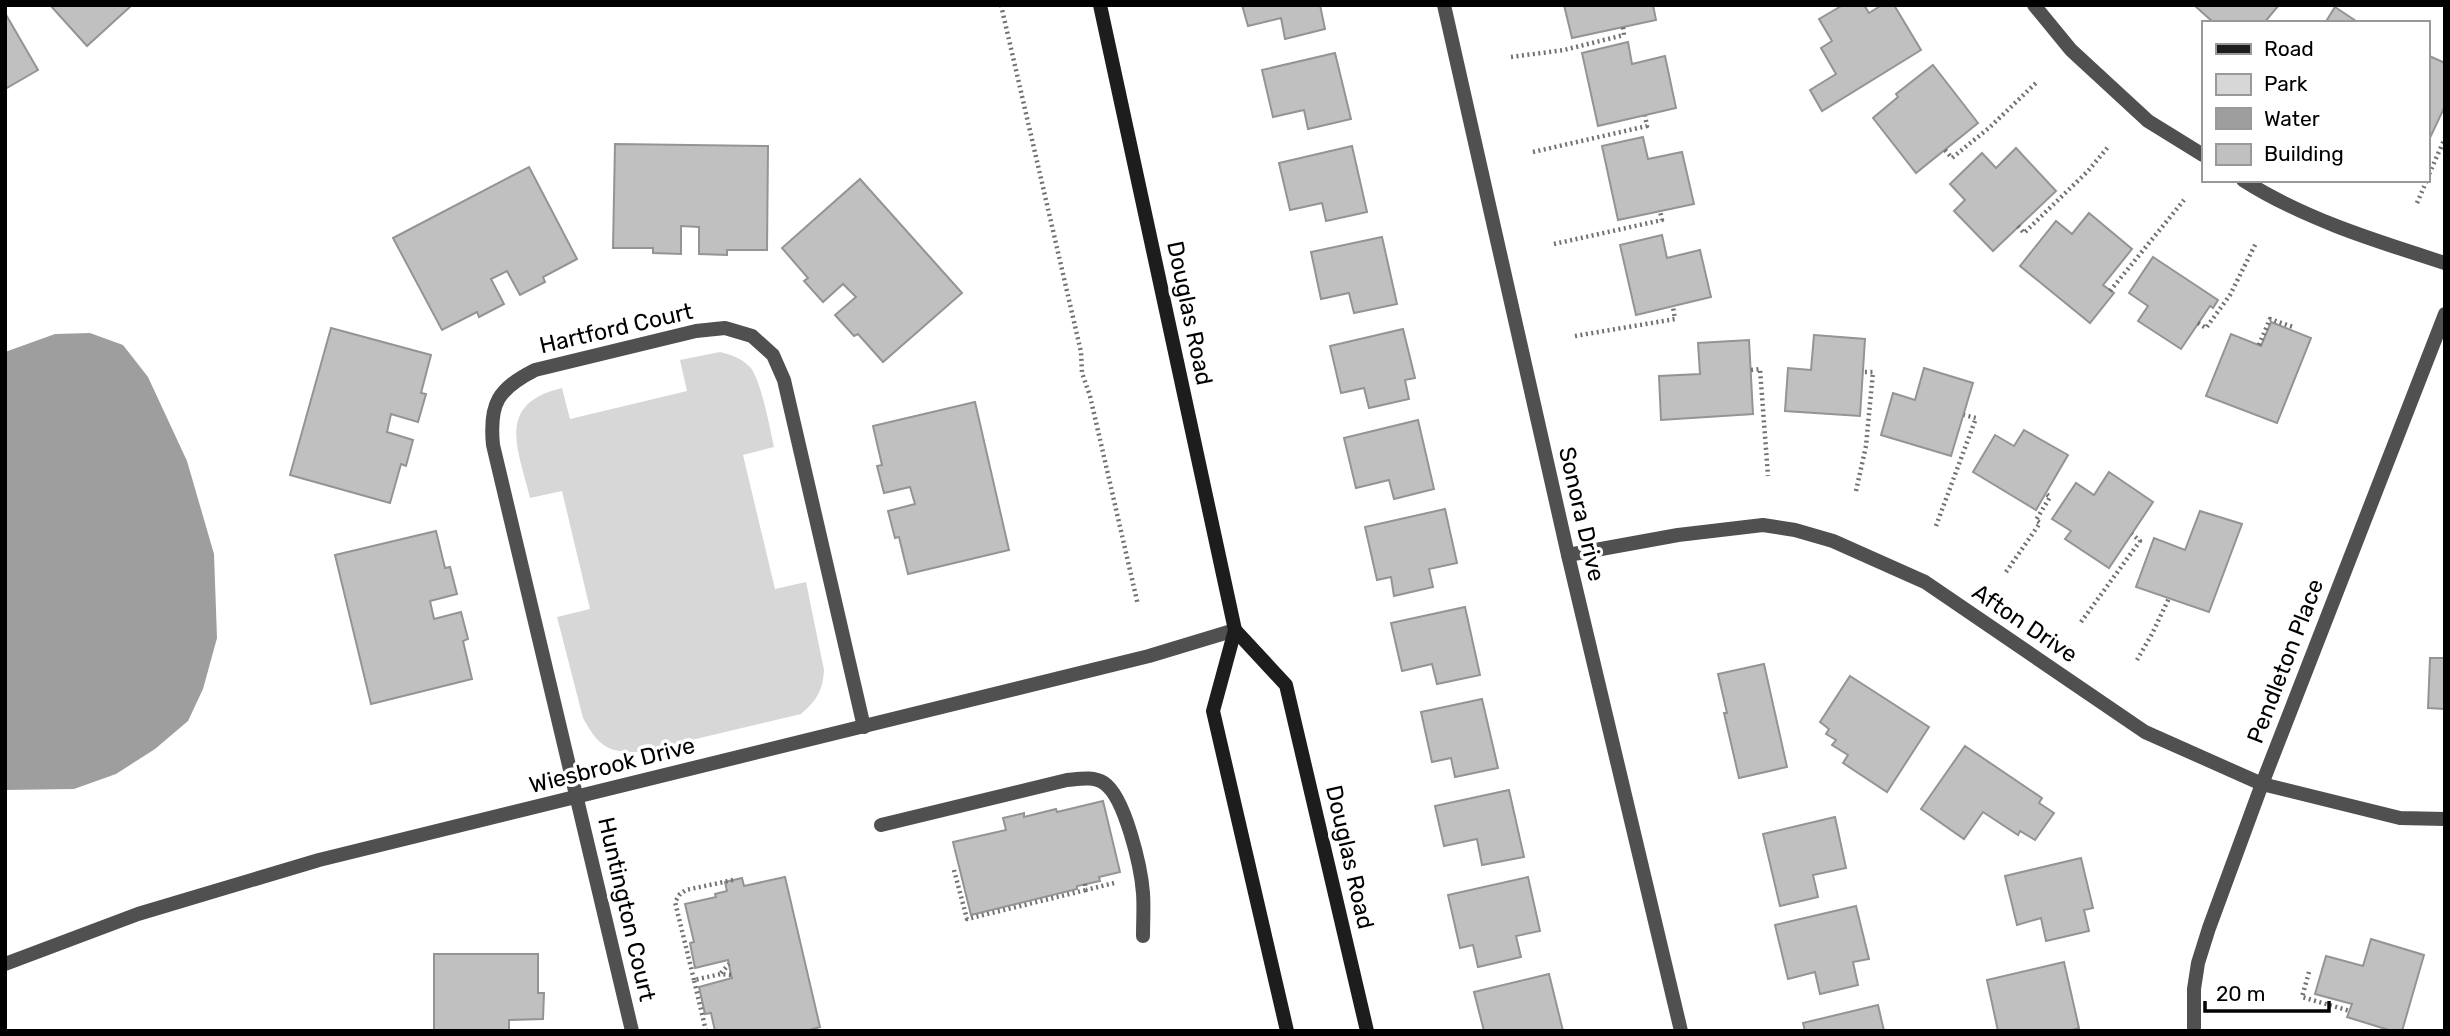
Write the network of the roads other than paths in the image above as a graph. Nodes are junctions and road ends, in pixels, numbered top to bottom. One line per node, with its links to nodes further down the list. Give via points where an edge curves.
1 (1100, 5): 9 (street, Douglas Road)
2 (1444, 5): 8 (street, Sonora Drive)
3 (2034, 5): 4 (street, via 2071,50 2148,121)
4 (2202, 154)
5 (2246, 182): 6 (street, via 2361,237)
6 (2445, 263)
7 (2445, 314): 11 (street, Pendleton Place)
8 (1568, 555): 11 (street, Afton Drive, via 1763,525 1833,541 1925,582 2145,732); 20 (street, Sonora Drive)
9 (1235, 630): 10 (street, Wiesbrook Drive); 18 (street, Douglas Road, via 1213,711); 19 (street, Douglas Road, via 1286,685)
10 (864, 727): 12 (street, Wiesbrook Drive); 12 (street, Hartford Court, via 783,380 773,355 752,336 725,328 535,370 514,381 498,400 491,421 493,444)
11 (2262, 784): 13 (street, Afton Drive, via 2400,818); 21 (street, Pendleton Place, via 2198,963)
12 (578, 797): 16 (street, Wiesbrook Drive, via 319,860 138,914); 17 (street, Huntington Court)
13 (2445, 819)
14 (881, 825): 15 (street, via 1067,780 1101,780 1113,790 1127,819 1143,892)
15 (1143, 936)
16 (5, 964)
17 (632, 1031)
18 (1287, 1031)
19 (1367, 1031)
20 (1681, 1031)
21 (2194, 1031)

